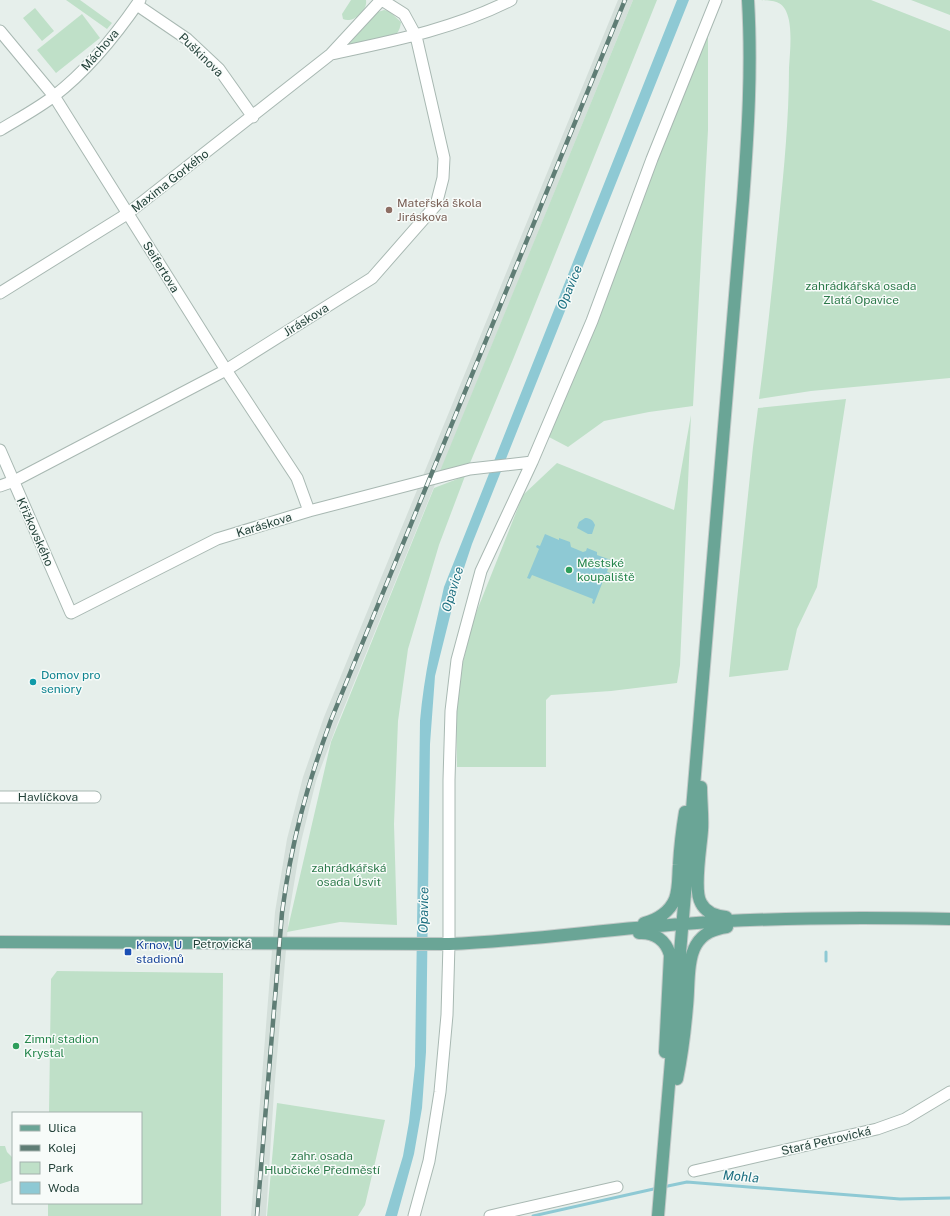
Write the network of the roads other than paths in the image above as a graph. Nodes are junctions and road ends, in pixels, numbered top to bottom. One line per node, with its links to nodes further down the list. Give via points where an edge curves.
1 (382, 0): 7 (street, Jiráskova, via 404,14); 8 (street, Maxima Gorkého)
2 (511, 0): 7 (street, Maxima Gorkého, via 488,12)
3 (716, 0): 16 (street, via 652,159 592,321)
4 (748, 0): 21 (main road, via 749,108 743,200)
5 (139, 2): 9 (street, Máchova, via 104,48); 10 (street, Puškinova, via 187,39 219,69)
6 (0, 31): 9 (street, Seifertova)
7 (416, 36): 8 (street, Maxima Gorkého); 14 (street, Jiráskova, via 444,158 443,178 436,205 372,278)
8 (331, 54): 10 (street, Maxima Gorkého)
9 (54, 96): 11 (street, Máchova); 12 (street, Seifertova)
10 (253, 116): 12 (street, Maxima Gorkého)
11 (0, 130)
12 (127, 214): 13 (street, Maxima Gorkého); 14 (street, Seifertova)
13 (0, 293)
14 (226, 370): 17 (street, Jiráskova); 19 (street, Seifertova, via 297,478)
15 (0, 450): 17 (street, Křižkovského)
16 (532, 462): 19 (street, Karáskova, via 470,469); 29 (street, via 481,572 457,660 451,711)
17 (14, 482): 18 (street, Jiráskova); 20 (street, Křižkovského)
18 (0, 486)
19 (309, 511): 20 (street, Karáskova, via 217,539)
20 (71, 613)
21 (698, 748): 24 (main road, via 702,820 697,884 699,900 705,909 717,916); 26 (main road); 27 (main road, via 681,839 676,894 672,904 664,914 652,921)
22 (0, 797): 23 (street, Havlíčkova)
23 (95, 797)
24 (765, 919): 25 (main road); 26 (main road); 31 (main road, via 714,929 702,937 694,948 683,1048)
25 (950, 919)
26 (683, 924): 27 (main road); 31 (main road)
27 (601, 932): 29 (main road, Petrovická); 31 (main road, via 650,934 662,941 669,951 665,1044)
28 (0, 942): 29 (main road, Petrovická)
29 (446, 944): 34 (street, via 447,1015 440,1092 429,1161)
30 (950, 1092): 32 (street, Stará Petrovická, via 905,1119 877,1129)
31 (666, 1121): 36 (main road)
32 (694, 1170)
33 (618, 1188): 35 (street)
34 (414, 1216)
35 (490, 1216)
36 (658, 1216)

